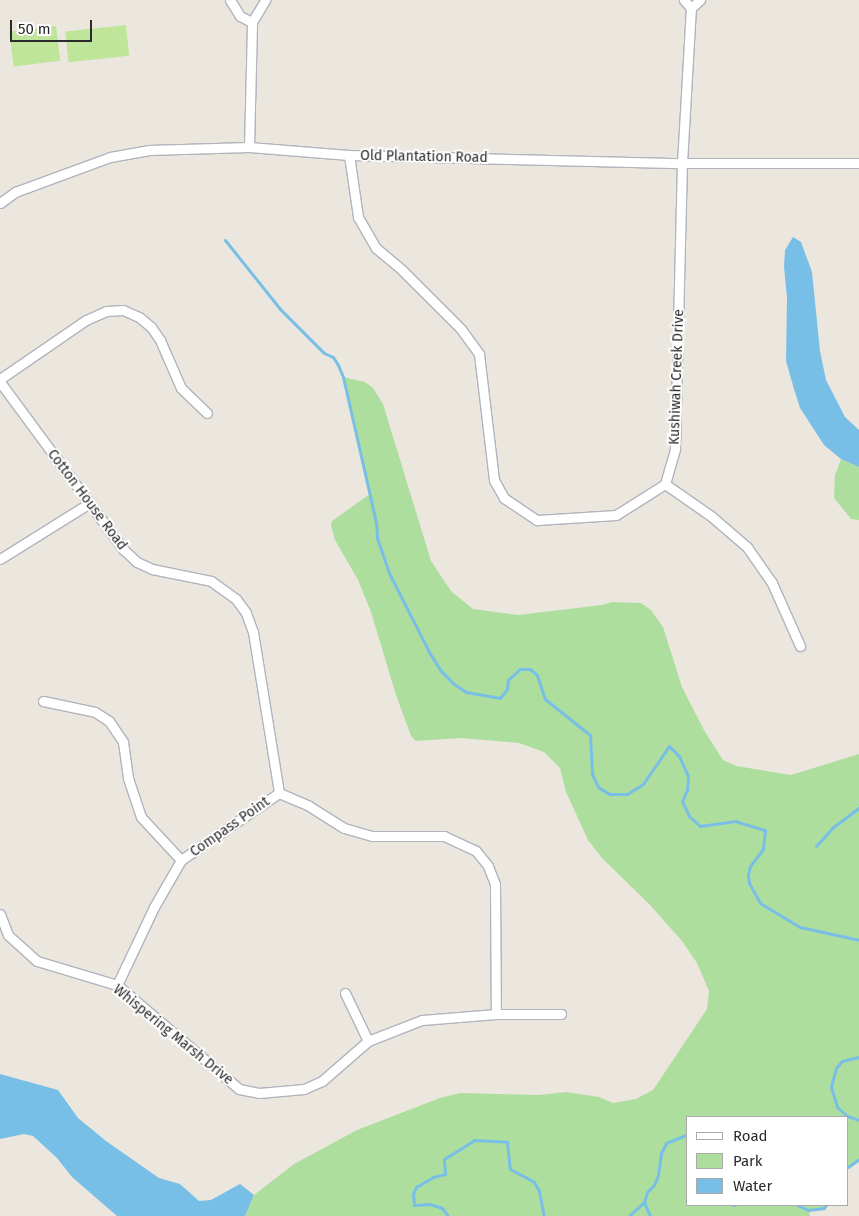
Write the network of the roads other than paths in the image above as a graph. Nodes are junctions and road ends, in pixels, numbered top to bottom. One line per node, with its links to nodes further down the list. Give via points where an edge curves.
1 (230, 0): 6 (street, via 240,16)
2 (265, 0): 6 (street)
3 (684, 0): 5 (street)
4 (700, 0): 5 (street)
5 (691, 8): 9 (street, Kushiwah Creek Drive)
6 (252, 22): 7 (street)
7 (249, 147): 8 (street, Old Plantation Road); 11 (street, Old Plantation Road, via 149,150 110,157 15,192)
8 (349, 155): 9 (street, Old Plantation Road); 14 (street, via 358,217 376,248 461,329 479,354 494,480 504,498 537,520 616,515)
9 (682, 163): 10 (street, Old Plantation Road); 14 (street, Kushiwah Creek Drive, via 675,448)
10 (859, 163)
11 (0, 203)
12 (0, 380): 13 (street, via 86,320 106,311 123,310 151,327 181,388); 15 (street, Cotton House Road)
13 (206, 413)
14 (665, 484): 17 (street, via 712,516 748,547 772,583)
15 (88, 504): 16 (street); 19 (street, Cotton House Road, via 137,562 152,569 211,581 236,599 246,613 253,632)
16 (0, 559)
17 (800, 646)
18 (43, 701): 20 (street, via 95,712 109,721 123,742 128,778 141,816)
19 (279, 793): 20 (street, Compass Point); 24 (street, Compass Point, via 309,806 344,828 372,836 444,836 476,851 488,866 495,884)
20 (181, 860): 22 (street, Compass Point, via 154,906)
21 (0, 914): 22 (street, Whispering Marsh Drive, via 8,935 37,961)
22 (117, 986): 26 (street, Whispering Marsh Drive, via 239,1089 259,1093 304,1088 322,1081)
23 (345, 993): 26 (street)
24 (496, 1014): 25 (street, Whispering Marsh Drive); 26 (street, Whispering Marsh Drive, via 422,1020)
25 (561, 1014)
26 (368, 1041)

